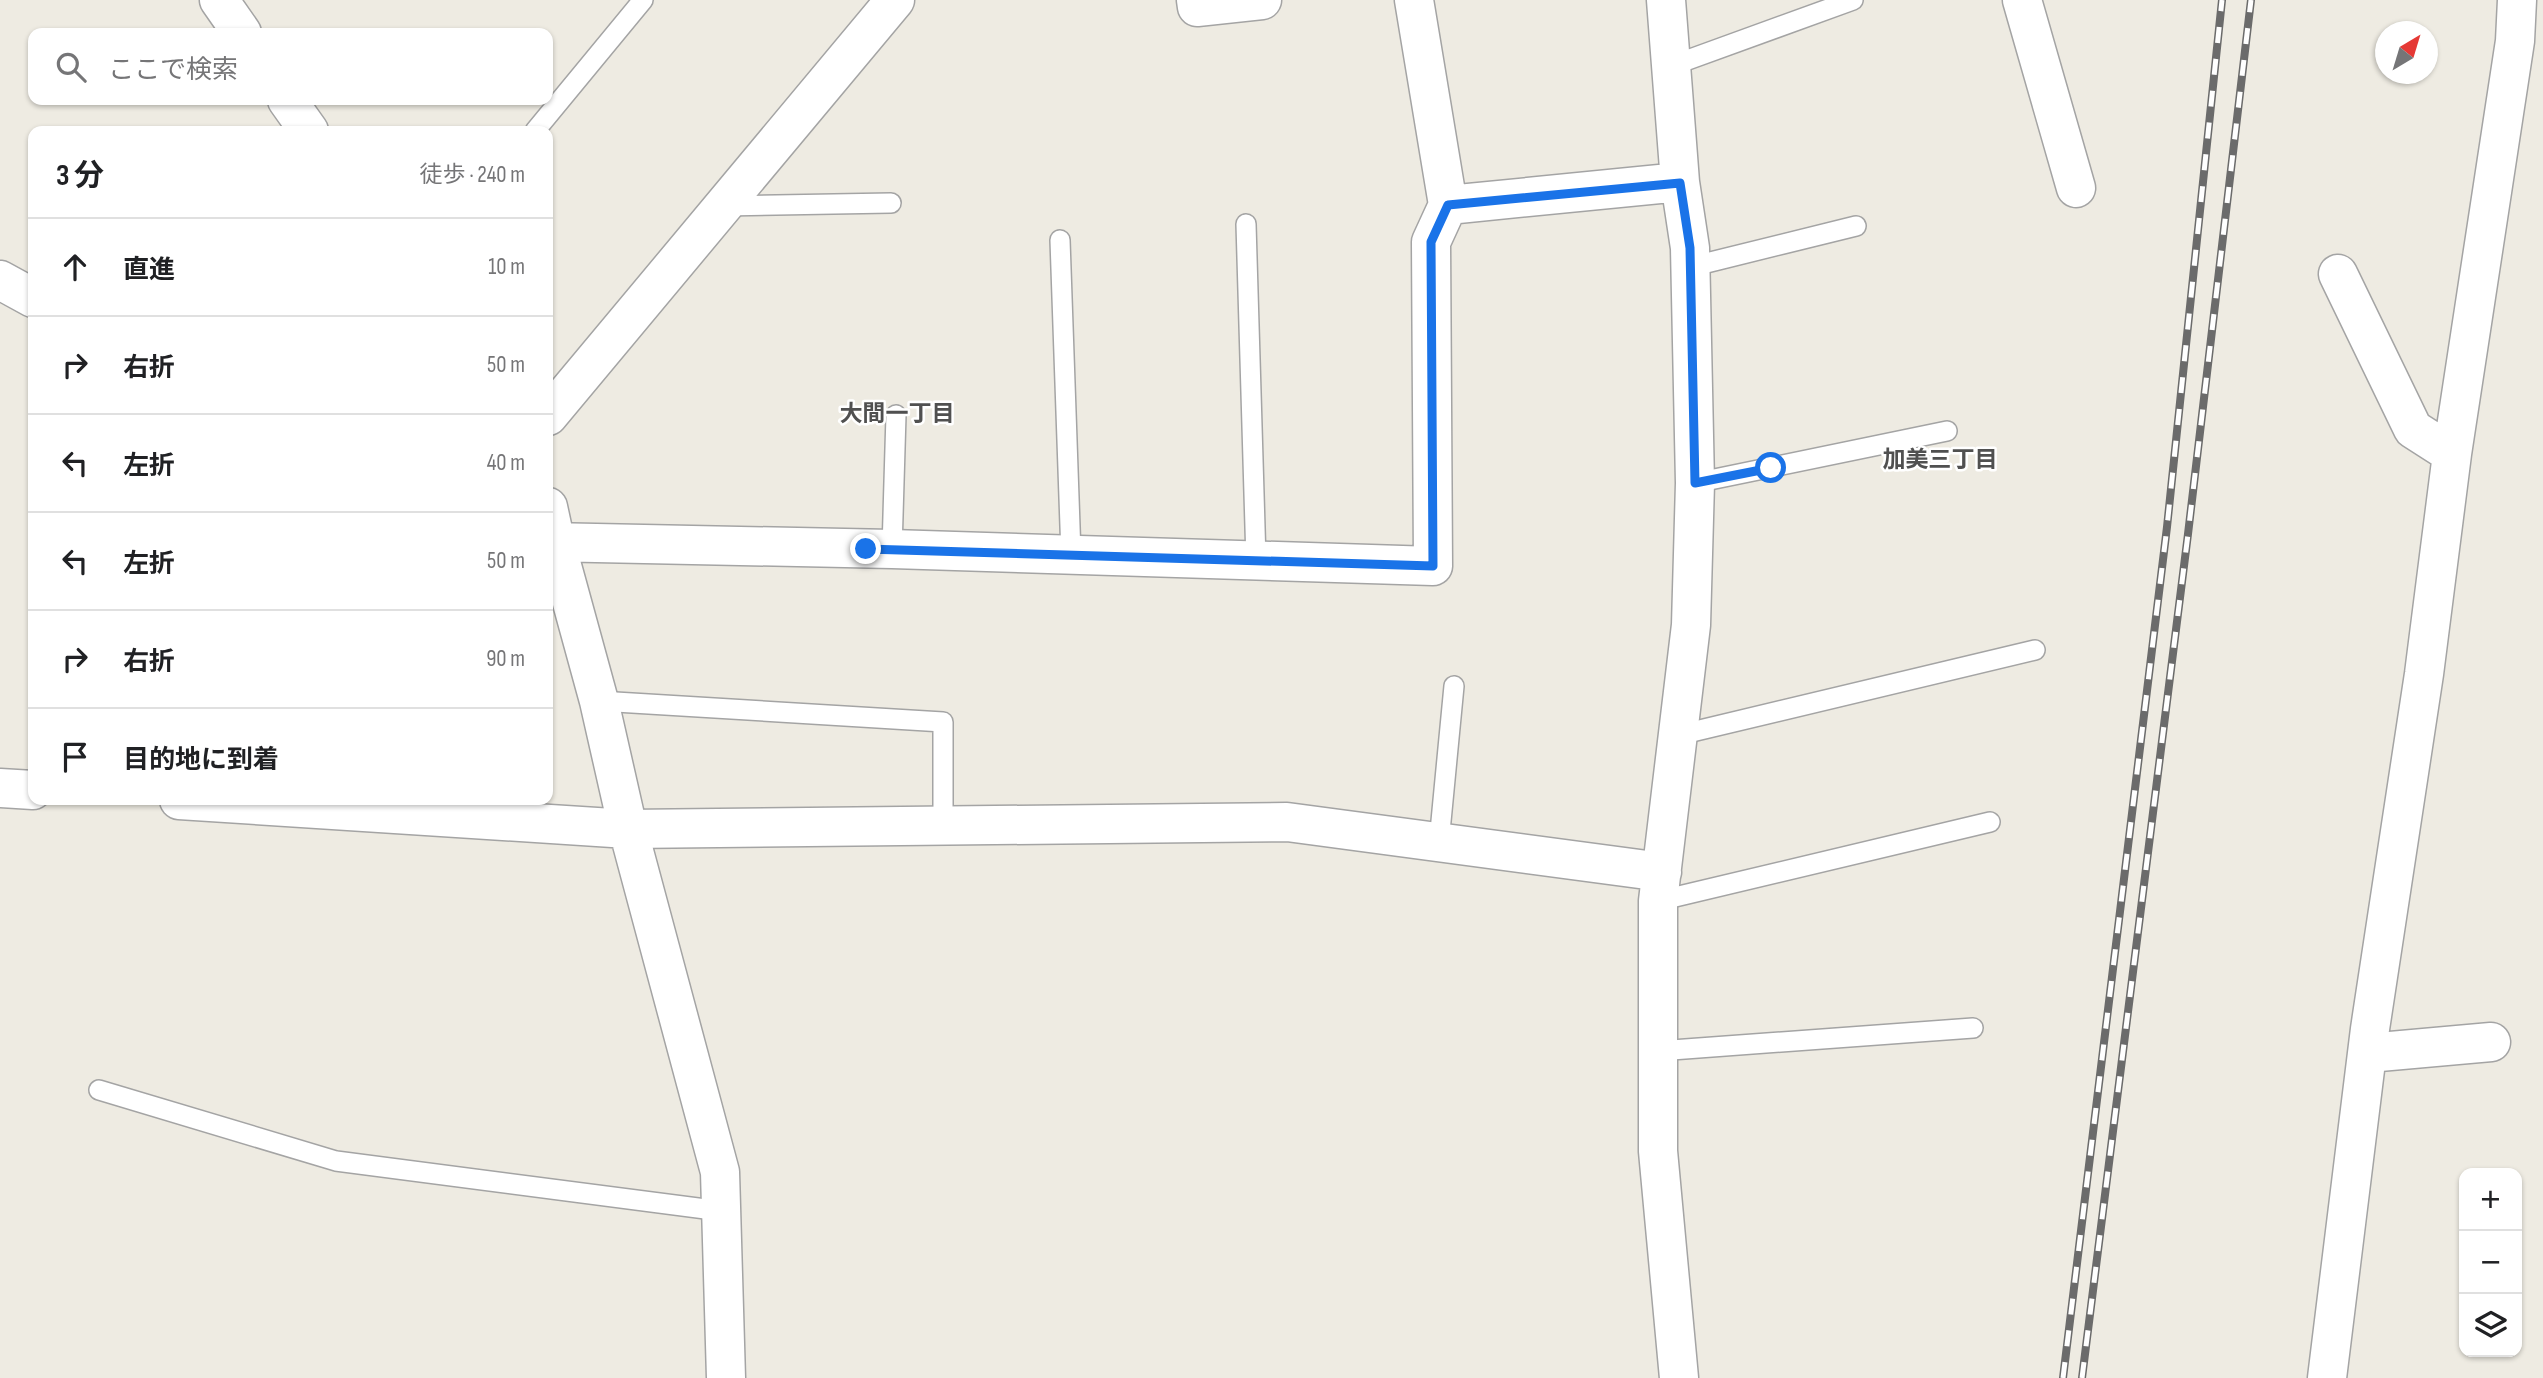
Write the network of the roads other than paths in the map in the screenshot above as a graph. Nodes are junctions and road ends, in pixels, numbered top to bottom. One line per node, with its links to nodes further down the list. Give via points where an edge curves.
1 (219, 0): 11 (street)
2 (643, 0): 15 (lane)
3 (895, 0): 20 (street)
4 (1196, 0): 5 (street, via 1198,7)
5 (1262, 0)
6 (1414, 0): 19 (street)
7 (1666, 0): 12 (street)
8 (1853, 0): 12 (lane)
9 (2022, 0): 17 (street)
10 (2517, 0): 31 (street, via 2515,41)
11 (239, 28)
12 (1671, 66): 16 (street)
13 (291, 105): 14 (street)
14 (306, 126)
15 (540, 126)
16 (1680, 183): 19 (street); 24 (street)
17 (2076, 188)
18 (891, 203): 20 (lane)
19 (1448, 205): 37 (street, via 1431,242 1433,566)
20 (722, 206): 28 (street)
21 (1246, 224): 37 (lane)
22 (1856, 226): 24 (lane)
23 (1060, 240): 36 (lane)
24 (1690, 267): 32 (street)
25 (2338, 274): 31 (street, via 2413,429)
26 (0, 280): 27 (street)
27 (28, 295)
28 (553, 410)
29 (896, 415): 35 (lane)
30 (1948, 432): 32 (lane)
31 (2452, 454): 53 (street)
32 (1695, 483): 41 (street, via 1691,625)
33 (553, 543): 35 (street)
34 (553, 546): 40 (street)
35 (892, 549): 36 (street)
36 (1071, 555): 37 (street)
37 (1256, 561)
38 (2035, 650): 41 (lane)
39 (1454, 686): 48 (lane)
40 (599, 701): 46 (lane, via 943,723); 47 (street)
41 (1679, 735): 49 (street)
42 (0, 788): 43 (street)
43 (28, 790)
44 (256, 805): 47 (street)
45 (1990, 822): 49 (lane)
46 (943, 825): 47 (street); 48 (street, via 1287,822)
47 (628, 829): 55 (street, via 720,1172)
48 (1439, 842): 49 (street)
49 (1660, 886): 52 (street)
50 (1973, 1028): 52 (lane)
51 (2491, 1042): 53 (street)
52 (1658, 1051): 57 (street, via 1658,1151)
53 (2368, 1053): 58 (street)
54 (99, 1090): 55 (lane, via 336,1161)
55 (720, 1211): 56 (street)
56 (726, 1378)
57 (1679, 1378)
58 (2327, 1378)

